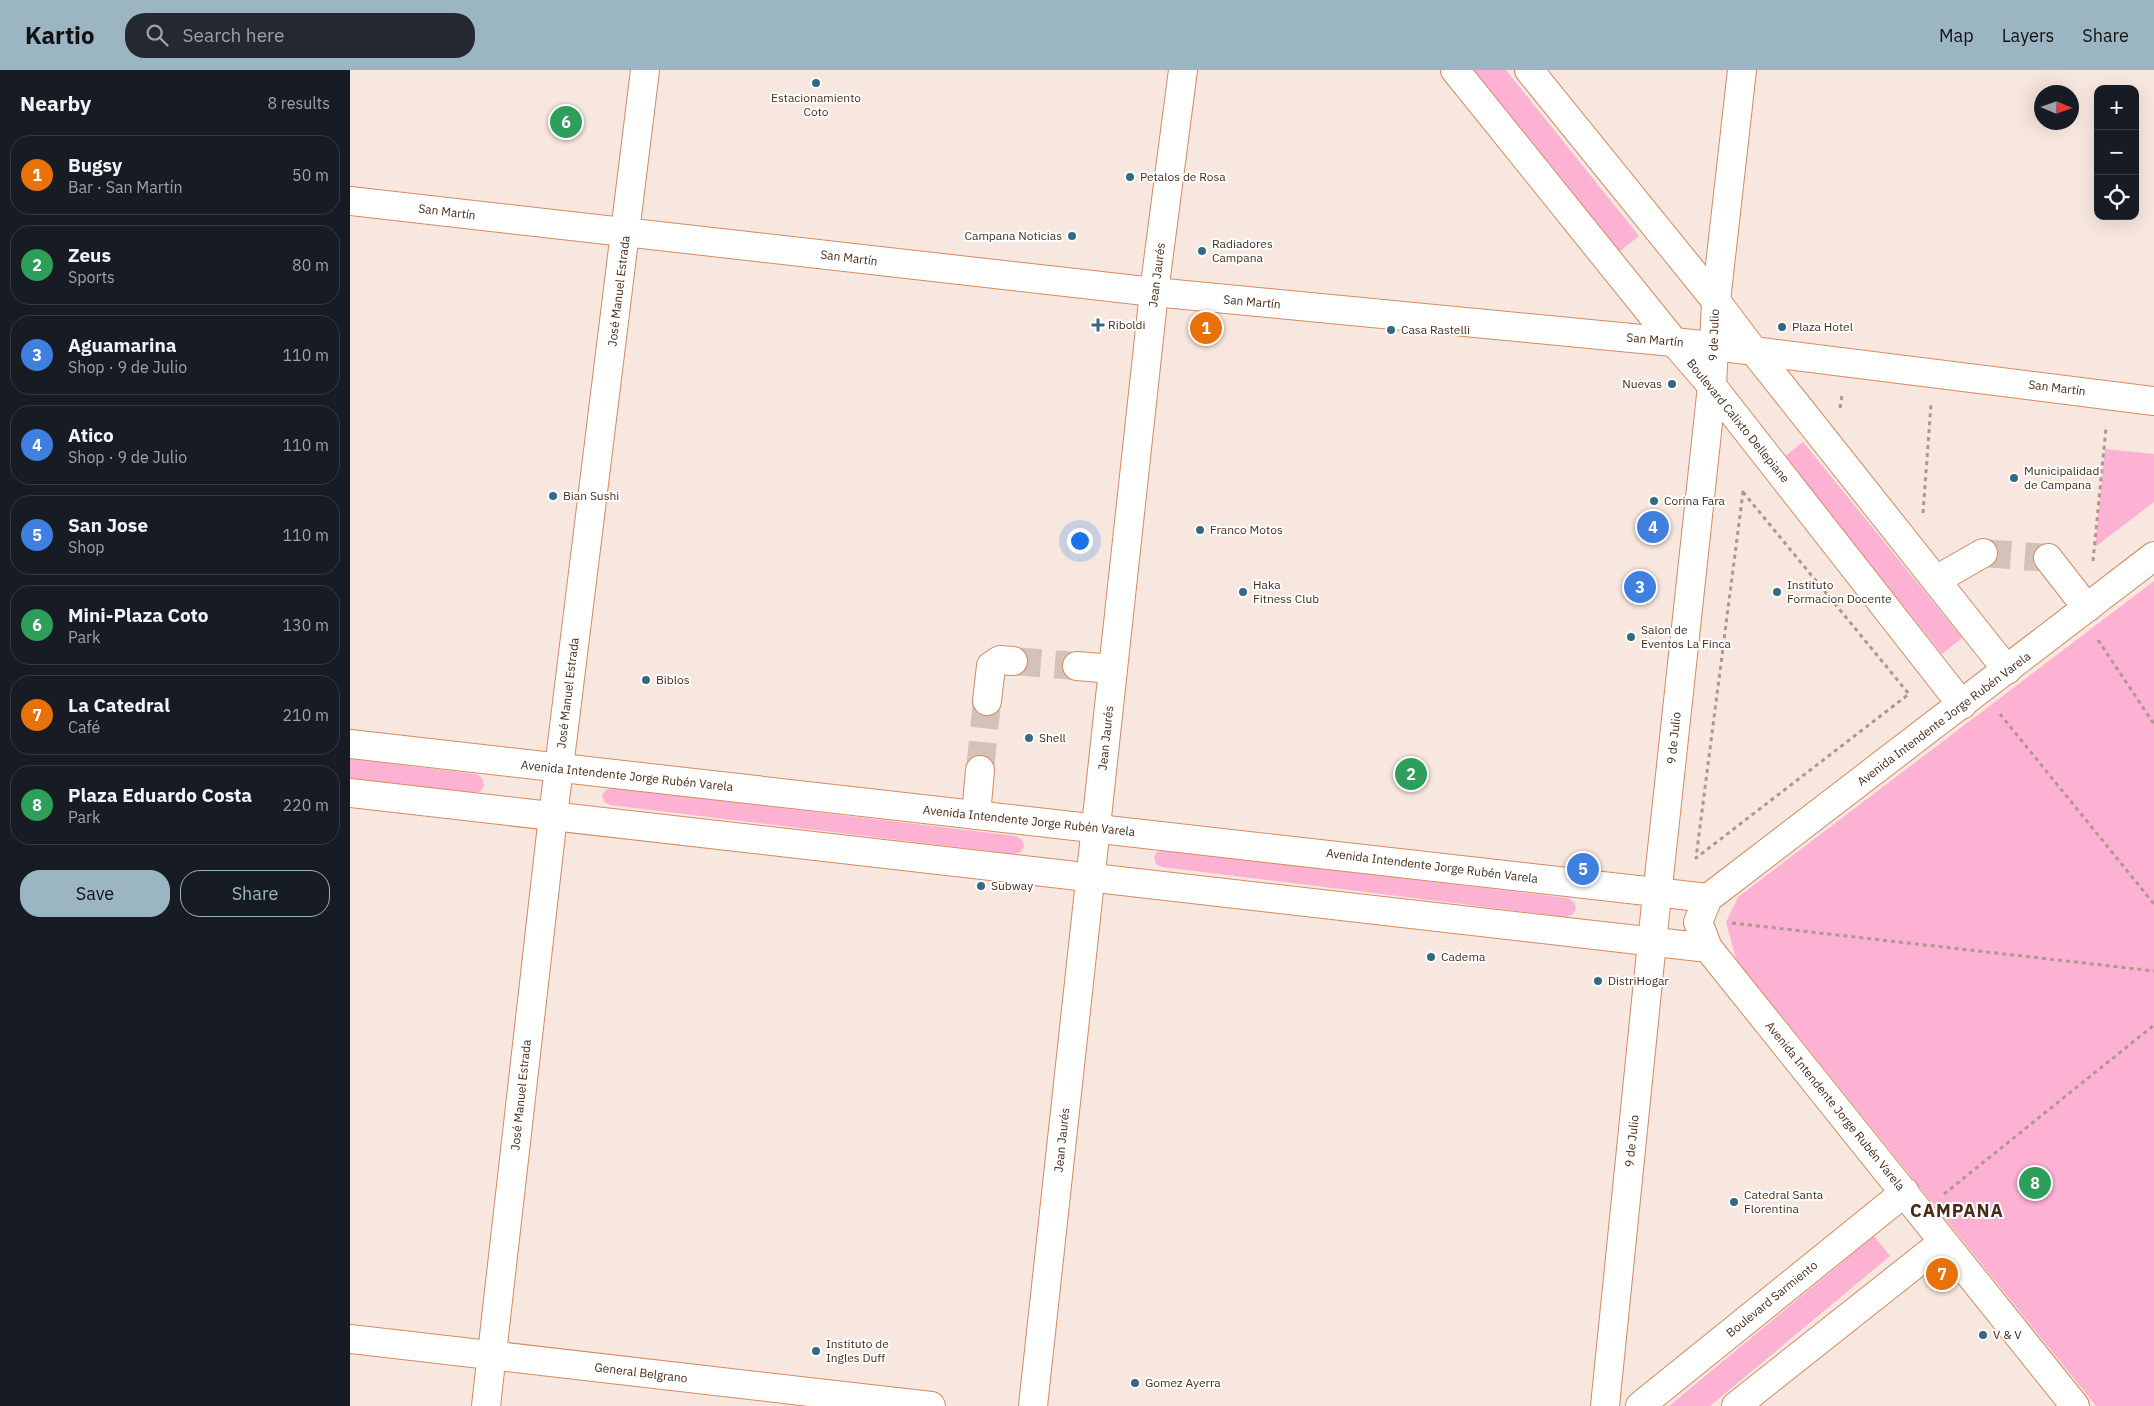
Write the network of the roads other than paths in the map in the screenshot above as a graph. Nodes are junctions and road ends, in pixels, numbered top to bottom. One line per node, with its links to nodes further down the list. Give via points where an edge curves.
1 (645, 70): 7 (main road, José Manuel Estrada)
2 (1184, 70): 8 (main road, Jean Jaurés)
3 (1455, 70): 10 (main road, Boulevard Calixto Dellepiane)
4 (1529, 70): 9 (main road)
5 (1742, 70): 9 (main road, 9 de Julio)
6 (350, 201): 7 (main road, San Martín)
7 (626, 232): 8 (main road, San Martín); 27 (main road, José Manuel Estrada)
8 (1154, 292): 10 (main road, San Martín); 22 (main road, Jean Jaurés)
9 (1716, 301): 11 (main road, 9 de Julio); 12 (main road)
10 (1674, 342): 11 (main road, San Martín); 13 (main road, Boulevard Calixto Dellepiane)
11 (1714, 346): 12 (main road, San Martín); 13 (main road, 9 de Julio)
12 (1753, 350): 14 (main road, San Martín); 18 (main road)
13 (1712, 386): 25 (main road, Boulevard Calixto Dellepiane); 34 (main road, 9 de Julio)
14 (2154, 400)
15 (1983, 552): 18 (main road)
16 (2154, 556): 19 (main road, Avenida Intendente Jorge Rubén Varela)
17 (2048, 558): 19 (main road)
18 (1936, 580): 23 (main road)
19 (2080, 599): 23 (main road, Avenida Intendente Jorge Rubén Varela)
20 (1013, 661): 24 (main road, via 1000,660 991,666)
21 (1077, 666): 22 (main road)
22 (1114, 669): 32 (main road, Jean Jaurés)
23 (2007, 670): 25 (main road, Avenida Intendente Jorge Rubén Varela)
24 (987, 701)
25 (1962, 705): 35 (main road, Avenida Intendente Jorge Rubén Varela)
26 (350, 744): 27 (main road, Avenida Intendente Jorge Rubén Varela)
27 (559, 768): 30 (main road, Avenida Intendente Jorge Rubén Varela); 31 (main road, José Manuel Estrada)
28 (980, 770): 30 (main road)
29 (350, 793): 31 (main road)
30 (976, 815): 32 (main road, Avenida Intendente Jorge Rubén Varela)
31 (553, 816): 33 (main road); 41 (main road, José Manuel Estrada)
32 (1097, 828): 33 (main road, Jean Jaurés); 34 (main road, Avenida Intendente Jorge Rubén Varela)
33 (1091, 877): 36 (main road); 44 (main road, Jean Jaurés)
34 (1657, 892): 35 (main road, Avenida Intendente Jorge Rubén Varela); 36 (main road, 9 de Julio)
35 (1708, 898): 37 (main road, Avenida Intendente Jorge Rubén Varela, via 1698,922)
36 (1652, 942): 37 (main road); 45 (main road, 9 de Julio)
37 (1708, 948): 38 (main road, Avenida Intendente Jorge Rubén Varela)
38 (1905, 1192): 39 (main road, Avenida Intendente Jorge Rubén Varela); 46 (main road, Boulevard Sarmiento)
39 (1943, 1242): 47 (main road); 48 (main road, Avenida Intendente Jorge Rubén Varela)
40 (350, 1339): 41 (main road, General Belgrano)
41 (492, 1355): 42 (main road, José Manuel Estrada); 43 (main road, General Belgrano)
42 (486, 1406)
43 (932, 1406)
44 (1033, 1406)
45 (1605, 1406)
46 (1640, 1406)
47 (1736, 1406)
48 (2075, 1406)

